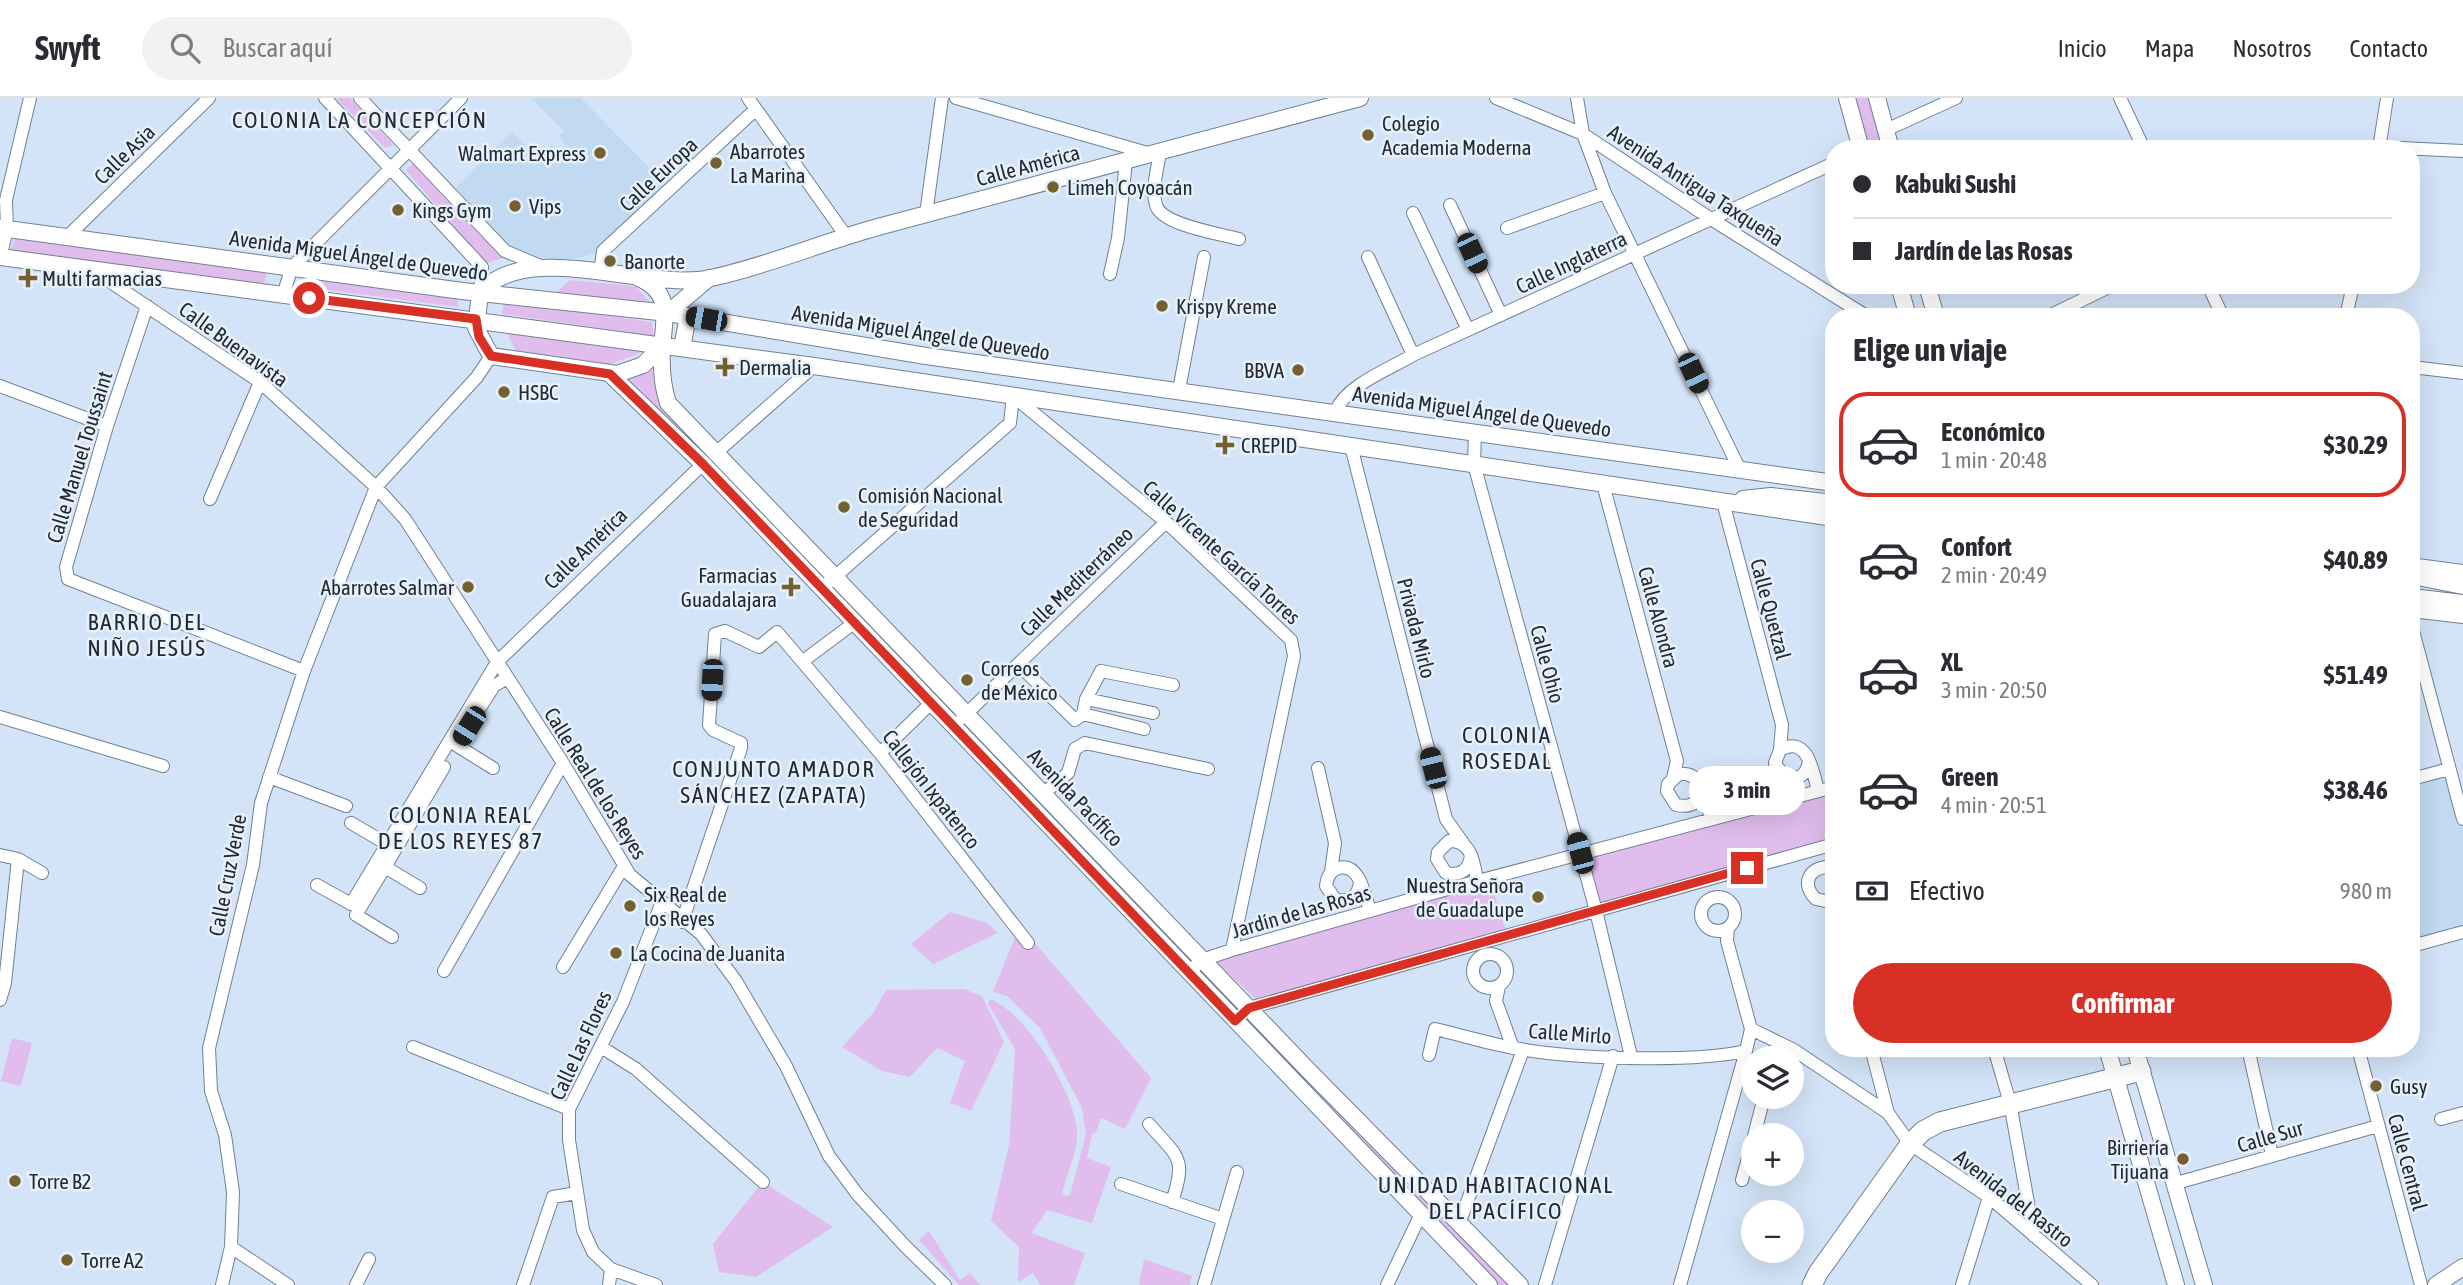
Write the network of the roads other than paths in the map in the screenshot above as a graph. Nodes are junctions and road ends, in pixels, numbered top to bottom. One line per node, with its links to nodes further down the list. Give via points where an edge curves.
1 (30, 98): 31 (street)
2 (209, 98): 39 (street, Calle Asia)
3 (325, 98): 28 (street)
4 (360, 98): 23 (street)
5 (461, 98): 23 (street)
6 (942, 98): 34 (street)
7 (956, 98): 26 (street)
8 (1360, 98): 26 (main road, Calle América)
9 (1496, 98): 18 (street, Avenida Antigua Taxqueña)
10 (1577, 98): 18 (street)
11 (1847, 98): 19 (main road)
12 (1877, 98): 17 (main road)
13 (1956, 98): 17 (street)
14 (2120, 98): 21 (street)
15 (2386, 98): 22 (street)
16 (752, 103): 38 (street); 48 (street, Calle Europa, via 603,251)
17 (1886, 130): 20 (main road)
18 (1583, 134): 30 (street); 35 (street, Avenida Antigua Taxqueña)
19 (1859, 140)
20 (1889, 140)
21 (2140, 140)
22 (2380, 140)
23 (410, 148): 28 (street); 46 (street, via 505,251)
24 (2420, 149): 25 (street)
25 (2463, 150)
26 (1156, 153): 27 (main road, Calle América); 40 (street, via 1156,206 1161,214)
27 (1126, 161): 34 (main road, Calle América); 49 (street)
28 (391, 167): 45 (street); 53 (street, via 482,268)
29 (1825, 167): 35 (street, Calle Inglaterra)
30 (1605, 193): 36 (street); 41 (street)
31 (3, 198): 37 (street)
32 (1450, 205): 61 (street)
33 (1413, 213): 64 (street)
34 (926, 214): 38 (main road, Calle América)
35 (1711, 219): 41 (street, Calle Inglaterra); 52 (street, Avenida Antigua Taxqueña)
36 (1507, 228)
37 (4, 229): 39 (main road, Avenida Miguel Ángel de Quevedo); 44 (street)
38 (846, 236): 51 (main road, Calle América)
39 (66, 238): 45 (main road, Avenida Miguel Ángel de Quevedo)
40 (1239, 239)
41 (1636, 253): 61 (street, Calle Inglaterra); 84 (street)
42 (1204, 257): 75 (street)
43 (1368, 257): 67 (street)
44 (0, 258): 47 (main road)
45 (292, 267): 53 (main road, Avenida Miguel Ángel de Quevedo); 56 (street)
46 (547, 268): 48 (main road, Calle América); 53 (main road, Calle América, via 510,273)
47 (92, 270): 56 (main road); 57 (street, Calle Buenavista)
48 (600, 274): 50 (main road, Calle América)
49 (1110, 274)
50 (639, 278): 51 (main road, Calle América); 60 (main road, via 659,292)
51 (709, 278): 60 (main road, Calle América)
52 (1825, 290)
53 (480, 293): 60 (main road, Avenida Miguel Ángel de Quevedo); 63 (main road)
54 (1831, 294): 58 (street, Avenida Antigua Taxqueña)
55 (2094, 294): 59 (street)
56 (283, 295): 63 (main road)
57 (147, 306): 73 (street, Calle Buenavista); 78 (street, Calle Manuel Toussaint)
58 (1854, 308)
59 (2066, 308)
60 (668, 313): 62 (main road, Avenida Miguel Ángel de Quevedo); 65 (main road, Avenida Pacífico)
61 (1501, 315): 64 (street, Calle Inglaterra)
62 (688, 316): 66 (main road); 75 (main road, Avenida Miguel Ángel de Quevedo, via 926,356)
63 (476, 319): 65 (main road); 68 (main road, via 479,337)
64 (1468, 330): 67 (street, Calle Inglaterra)
65 (662, 346): 66 (main road); 72 (main road, via 639,368); 81 (main road, Avenida Pacífico, via 661,371 668,403)
66 (682, 348): 69 (main road)
67 (1413, 355): 77 (street, Calle Inglaterra, via 1352,392)
68 (491, 356): 72 (main road); 87 (street)
69 (814, 366): 76 (main road); 81 (street)
70 (2420, 368): 71 (street)
71 (2463, 373)
72 (610, 374): 82 (main road, Avenida Pacífico)
73 (260, 382): 87 (street, Calle Buenavista); 88 (street)
74 (0, 386): 78 (street)
75 (1179, 390): 77 (main road, Avenida Miguel Ángel de Quevedo)
76 (1013, 396): 80 (main road); 92 (street, Calle Vicente García Torres); 95 (street, via 1010,424)
77 (1336, 411): 79 (main road, Avenida Miguel Ángel de Quevedo)
78 (107, 426): 108 (street, Calle Manuel Toussaint, via 66,567 68,579)
79 (1475, 433): 83 (street, Calle Ohio); 84 (main road, Avenida Miguel Ángel de Quevedo)
80 (1352, 446): 83 (main road); 144 (street, Privada Mirlo)
81 (718, 452): 95 (main road, Avenida Pacífico)
82 (703, 464): 98 (main road, Avenida Pacífico); 106 (street, Calle América)
83 (1474, 464): 86 (main road); 154 (street, Calle Ohio)
84 (1738, 468): 85 (main road, Avenida Miguel Ángel de Quevedo)
85 (1825, 482)
86 (1603, 484): 89 (main road); 125 (street, Calle Alondra)
87 (376, 487): 106 (street, Calle Real de los Reyes, via 405,519); 108 (street, Calle Cruz Verde)
88 (210, 499)
89 (1723, 502): 90 (main road, via 1771,496); 91 (main road); 117 (street, Calle Quetzal)
90 (1825, 502)
91 (1825, 516)
92 (1166, 522): 107 (street, Calle Mediterráneo); 192 (street, Calle Vicente García Torres, via 1282,628 1291,640 1294,656)
93 (2420, 567): 94 (main road)
94 (2463, 573)
95 (836, 576): 98 (street); 113 (main road, Avenida Pacífico)
96 (2420, 578): 97 (main road)
97 (2463, 586)
98 (821, 589): 103 (main road, Avenida Pacífico)
99 (2420, 598): 100 (main road)
100 (2463, 603)
101 (2420, 610): 102 (main road)
102 (2463, 615)
103 (854, 623): 105 (street); 112 (main road, Avenida Pacífico)
104 (2420, 658): 131 (street)
105 (803, 661): 123 (street, Callejón Ixpatenco); 184 (street, Callejón Ixpatenco, via 776,632 759,647 725,631 715,634 709,725 741,748)
106 (497, 662): 109 (street, Calle Real de los Reyes); 151 (street, Calle América)
107 (1018, 664): 113 (street, Calle Mediterráneo); 115 (street, via 1072,719)
108 (304, 671): 134 (street, Calle Cruz Verde)
109 (507, 678): 120 (street, via 494,686); 126 (street, Calle Real de los Reyes)
110 (1173, 685): 111 (street, via 1101,671)
111 (1086, 699): 114 (street); 115 (street)
112 (930, 704): 118 (main road, Avenida Pacífico); 123 (street)
113 (967, 713): 118 (street, Calle Mediterráneo); 140 (main road, Avenida Pacífico)
114 (1153, 713)
115 (1083, 715): 119 (street)
116 (0, 717): 127 (street)
117 (1782, 725): 121 (street, Calle Quetzal); 122 (street, Calle Quetzal)
118 (953, 727): 198 (main road, Avenida Pacífico)
119 (1144, 729)
120 (456, 746): 128 (street); 161 (street)
121 (1801, 748): 122 (street); 124 (street)
122 (1780, 750): 132 (street)
123 (880, 753): 189 (street, Callejón Ixpatenco)
124 (1809, 760): 132 (street, via 1802,776 1793,779); 139 (street)
125 (1677, 761): 133 (street); 136 (street, Calle Alondra)
126 (563, 763): 159 (street, Calle Real de los Reyes); 197 (street)
127 (163, 766)
128 (493, 768)
129 (1318, 768): 149 (street)
130 (1208, 769): 140 (street, via 1085,743 1075,749 1068,773)
131 (2449, 769): 135 (street); 146 (street)
132 (1777, 771): 142 (street)
133 (1694, 775): 136 (street); 137 (street)
134 (269, 777): 143 (street); 244 (street, Calle Cruz Verde, via 209,1048 211,1091 225,1135 233,1192)
135 (2420, 777)
136 (1673, 778): 141 (street, via 1668,784)
137 (1702, 788): 141 (street, via 1694,804 1685,807); 145 (street)
138 (1825, 789): 139 (street, Jardín de las Rosas)
139 (1818, 791): 142 (street, Jardín de las Rosas)
140 (1044, 793): 194 (main road, Avenida Pacífico)
141 (1670, 798): 148 (street)
142 (1786, 799): 145 (street, Jardín de las Rosas)
143 (346, 806)
144 (1446, 819): 150 (street, Privada Mirlo); 152 (street, Privada Mirlo)
145 (1711, 819): 148 (street, Jardín de las Rosas)
146 (2463, 819)
147 (351, 823): 151 (street)
148 (1678, 827): 154 (street, Jardín de las Rosas)
149 (1335, 843): 163 (street); 164 (street)
150 (1463, 843): 152 (street); 157 (street)
151 (387, 844): 171 (street, Calle América, via 351,904)
152 (1442, 845): 160 (street)
153 (1825, 847): 155 (street)
154 (1580, 853): 168 (street, Jardín de las Rosas); 182 (street, Calle Ohio)
155 (1801, 853): 166 (street); 167 (street)
156 (0, 855): 158 (street)
157 (1471, 856): 160 (street, via 1470,865 1455,875); 168 (street)
158 (18, 859): 165 (street); 201 (street)
159 (624, 866): 178 (street, Calle Real de los Reyes); 196 (street)
160 (1439, 866): 173 (street)
161 (385, 867): 172 (street); 187 (street, via 356,915)
162 (1825, 869): 167 (street)
163 (1352, 870): 164 (street); 169 (street)
164 (1331, 872): 174 (street)
165 (42, 873)
166 (1721, 876): 170 (street); 176 (street)
167 (1808, 876): 175 (street, via 1807,886)
168 (1477, 881): 173 (street, Jardín de las Rosas)
169 (1360, 882): 174 (street, via 1353,899 1335,899); 181 (street)
170 (1695, 883): 180 (street); 182 (street)
171 (317, 885)
172 (420, 888)
173 (1444, 890): 181 (street, Jardín de las Rosas)
174 (1328, 893): 183 (street)
175 (1816, 899): 177 (street); 179 (street)
176 (1728, 900): 180 (street, via 1713,898); 186 (street, via 1736,914)
177 (1825, 901)
178 (662, 902): 184 (street, Calle Real de los Reyes); 209 (street, Calle Las Flores)
179 (1825, 904)
180 (1702, 908): 186 (street, via 1704,924)
181 (1370, 911): 183 (street, Jardín de las Rosas)
182 (1596, 911): 188 (street); 214 (street, Calle Ohio)
183 (1337, 920): 192 (street, Jardín de las Rosas)
184 (682, 922): 255 (street, Calle Real de los Reyes, via 701,934 736,981 786,1066 829,1156 898,1239)
185 (2463, 932): 190 (street)
186 (1725, 934): 205 (street)
187 (392, 937)
188 (1493, 939): 191 (street); 193 (street)
189 (1028, 943)
190 (2420, 944)
191 (1468, 947): 195 (street); 203 (street)
192 (1232, 950): 194 (street, Jardín de las Rosas)
193 (1499, 957): 195 (street, via 1484,955); 200 (street, via 1507,971)
194 (1202, 960): 198 (street, Jardín de las Rosas); 203 (main road, Avenida Pacífico)
195 (1474, 965): 199 (street, via 1475,981)
196 (563, 967)
197 (444, 971)
198 (1188, 973): 204 (main road, Avenida Pacífico)
199 (1481, 986): 200 (street); 202 (street, Calle Mirlo)
200 (1499, 986): 202 (street)
201 (0, 1000)
202 (1496, 1001): 210 (street, Calle Mirlo)
203 (1249, 1008): 204 (street); 242 (main road, Avenida Pacífico)
204 (1235, 1021): 240 (main road, Avenida Pacífico)
205 (1751, 1029): 206 (street); 207 (street)
206 (1779, 1044): 226 (street)
207 (1747, 1046)
208 (413, 1047): 225 (street)
209 (601, 1047): 225 (street, Calle Las Flores); 234 (street, via 636,1069)
210 (1518, 1049): 212 (street, via 1435,1028); 213 (street, Calle Mirlo); 242 (street)
211 (1741, 1052): 214 (street)
212 (1429, 1055)
213 (1613, 1056): 214 (street, Calle Mirlo); 260 (street)
214 (1631, 1056)
215 (1873, 1057): 226 (street)
216 (1997, 1057): 224 (street)
217 (2110, 1057): 223 (main road)
218 (2137, 1057): 222 (main road)
219 (2250, 1057): 232 (street)
220 (2360, 1057): 230 (street, Calle Central)
221 (1741, 1069): 261 (street)
222 (2141, 1071): 223 (main road); 236 (main road)
223 (2116, 1077): 224 (main road); 264 (main road)
224 (2010, 1103): 231 (main road, via 1940,1122); 243 (street)
225 (569, 1109): 237 (street, Calle Las Flores)
226 (1888, 1113): 231 (street, Avenida del Rastro)
227 (2463, 1113): 228 (street)
228 (2441, 1119)
229 (1149, 1124): 239 (street, via 1179,1159 1182,1171)
230 (2378, 1126): 232 (street, Calle Sur); 266 (street, Calle Central)
231 (1910, 1143): 238 (street, Avenida del Rastro); 262 (main road)
232 (2272, 1155): 236 (street, Calle Sur)
233 (1237, 1172): 241 (street)
234 (763, 1181)
235 (1122, 1184): 239 (street)
236 (2173, 1184): 265 (main road)
237 (577, 1193): 247 (street, Calle Las Flores, via 583,1230 593,1252); 252 (street, via 553,1197)
238 (1989, 1197): 243 (street, Avenida del Rastro); 263 (street)
239 (1172, 1202): 241 (street)
240 (1420, 1216): 257 (street); 258 (main road, Avenida Pacífico)
241 (1223, 1219): 256 (street)
242 (1459, 1224): 259 (main road, Avenida Pacífico)
243 (2034, 1236): 248 (street, Avenida del Rastro)
244 (231, 1247): 249 (street, Calle Cruz Verde); 250 (street)
245 (369, 1259): 251 (street)
246 (2463, 1268): 267 (main road)
247 (611, 1269): 253 (street); 254 (street)
248 (2085, 1282)
249 (222, 1285)
250 (288, 1285)
251 (356, 1285)
252 (523, 1285)
253 (609, 1285)
254 (656, 1285)
255 (945, 1285)
256 (1204, 1285)
257 (1387, 1285)
258 (1489, 1285)
259 (1520, 1285)
260 (1545, 1285)
261 (1680, 1285)
262 (1812, 1285)
263 (1962, 1285)
264 (2176, 1285)
265 (2204, 1285)
266 (2421, 1285)
267 (2436, 1285)

